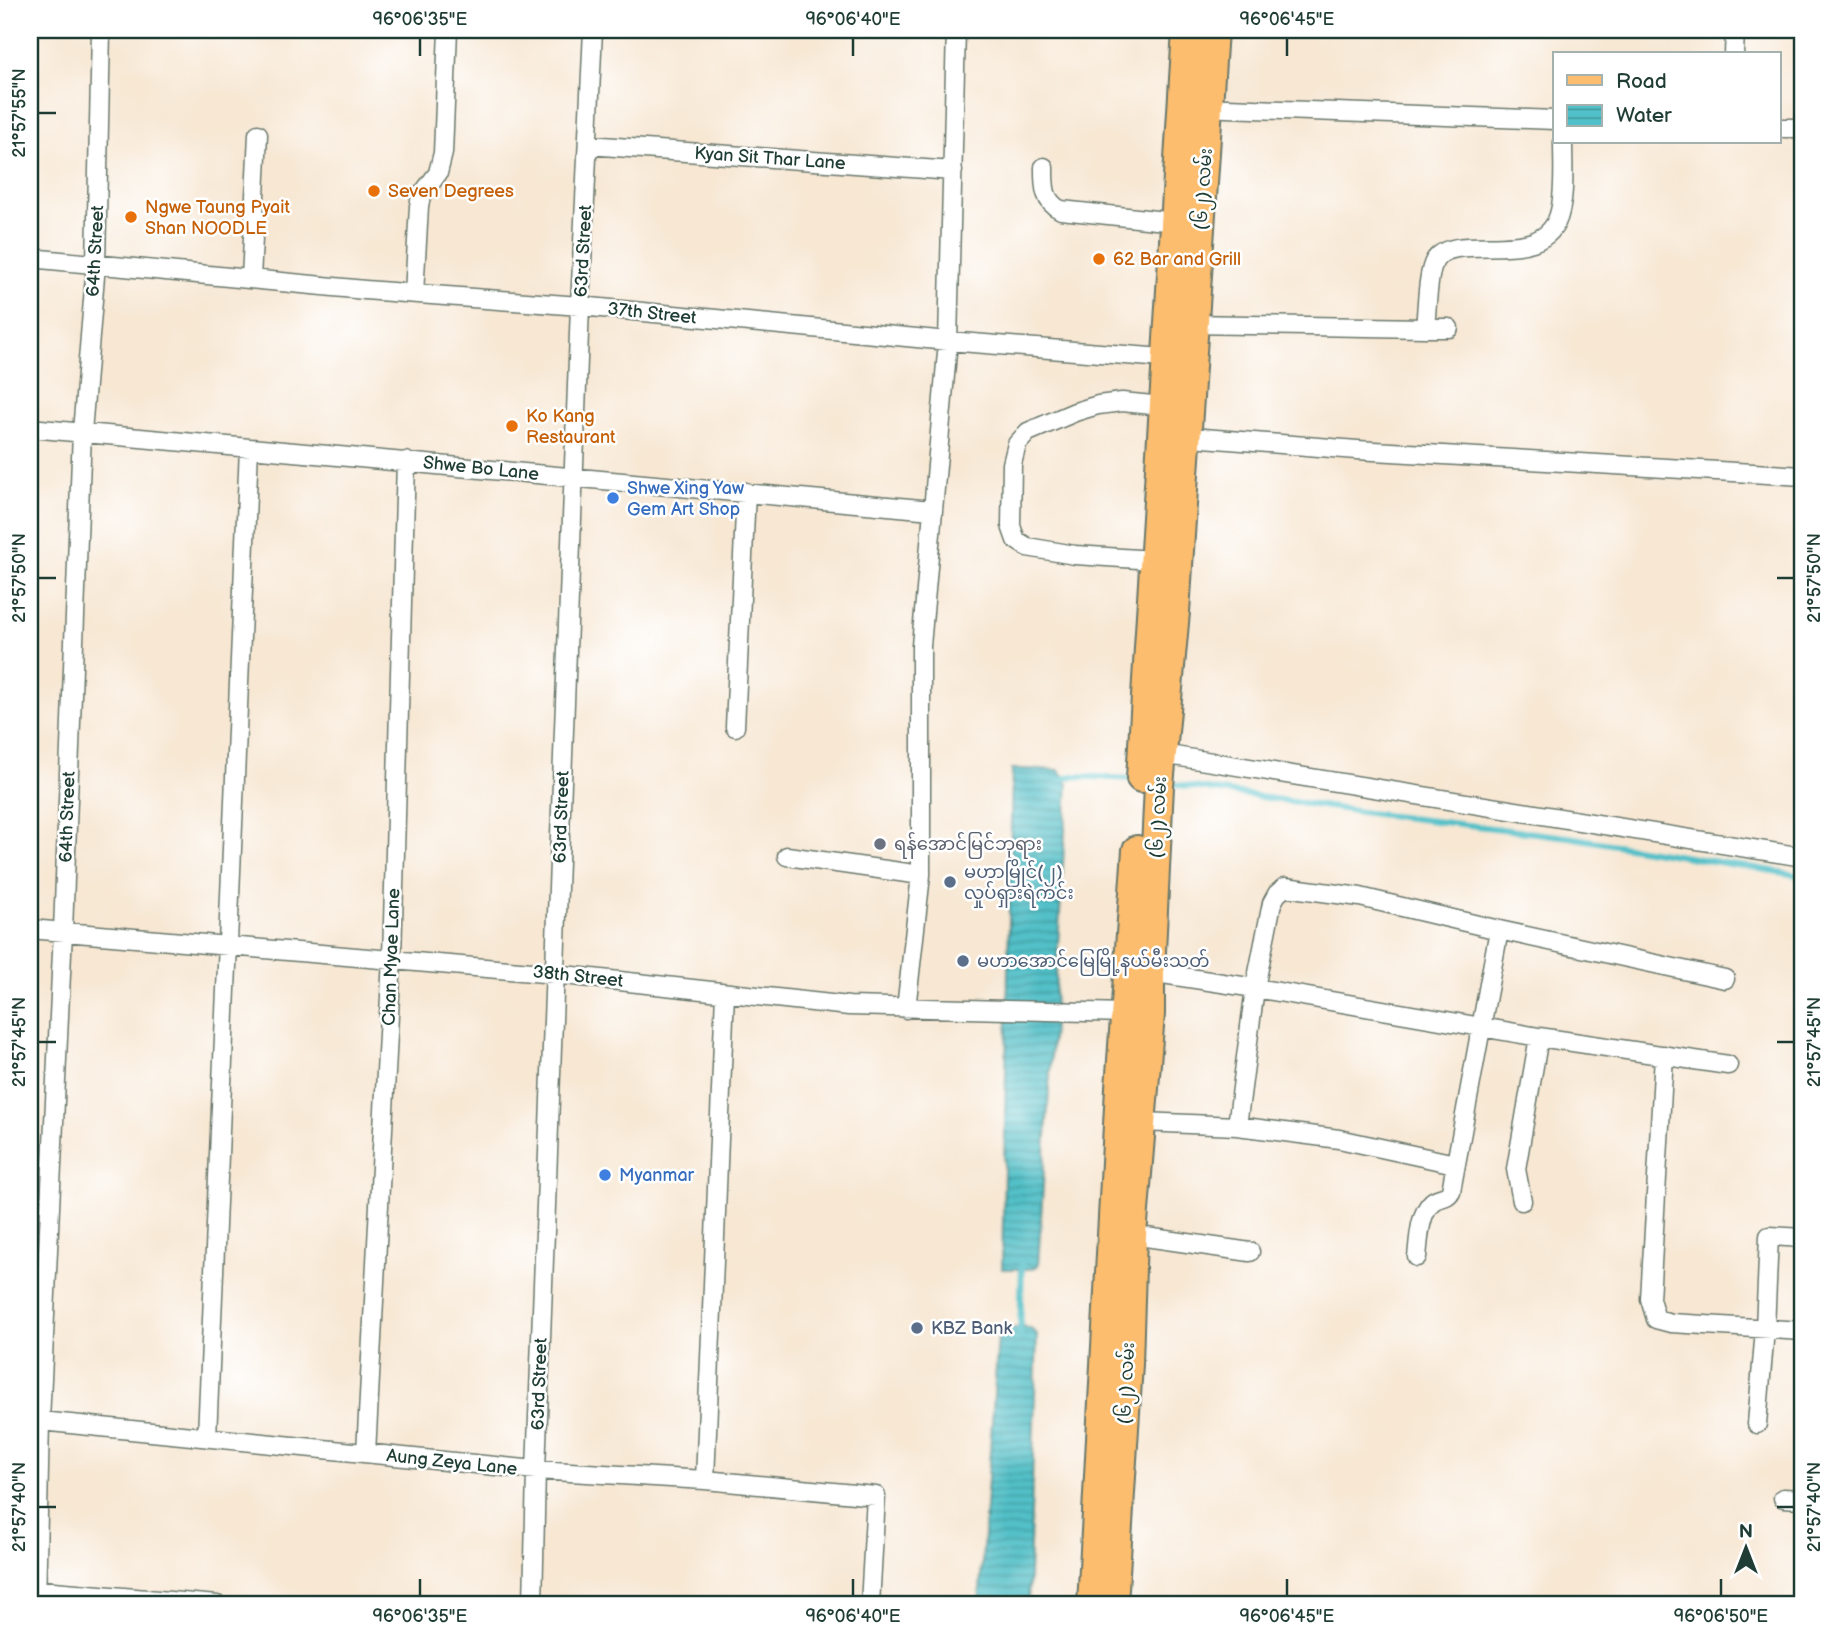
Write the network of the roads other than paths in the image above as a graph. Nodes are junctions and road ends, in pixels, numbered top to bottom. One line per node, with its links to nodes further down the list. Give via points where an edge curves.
1 (100, 30): 20 (street, 64th Street)
2 (448, 30): 22 (street, via 443,153 438,173 421,196)
3 (593, 30): 15 (street, 63rd Street)
4 (956, 30): 17 (street)
5 (1187, 30): 9 (main road, (၆၂) လမ်း)
6 (1213, 30): 9 (main road, (၆၂) လမ်း)
7 (1735, 30): 8 (street)
8 (1734, 52)
9 (1196, 107): 10 (street); 18 (main road, (၆၂) လမ်း); 24 (main road, (၆၂) လမ်း)
10 (1553, 120)
11 (1780, 128): 12 (street)
12 (1803, 128)
13 (258, 134): 21 (street)
14 (1563, 144): 25 (street, via 1560,212 1553,229 1522,245 1453,249 1438,256 1432,267)
15 (588, 145): 17 (street, Kyan Sit Thar Lane); 23 (street, 63rd Street)
16 (1044, 167): 18 (street, via 1049,202 1061,210)
17 (953, 171): 27 (street)
18 (1175, 222): 24 (main road, (၆၂) လမ်း)
19 (30, 258): 20 (street, 37th Street)
20 (96, 264): 21 (street, 37th Street); 31 (street, 64th Street)
21 (251, 279): 22 (street, 37th Street)
22 (414, 294): 23 (street, 37th Street)
23 (580, 306): 27 (street, 37th Street); 36 (street, 63rd Street)
24 (1180, 324): 25 (street); 28 (main road, (၆၂) လမ်း)
25 (1425, 328): 26 (street)
26 (1449, 328)
27 (948, 341): 28 (street, 37th Street); 38 (street)
28 (1178, 359): 29 (main road, (၆၂) လမ်း)
29 (1176, 407): 32 (main road, (၆၂) လမ်း); 39 (street, via 1122,402 1098,405 1046,423 1017,444 1011,477 1011,526 1016,540 1027,547)
30 (30, 428): 31 (street, Shwe Bo Lane)
31 (82, 432): 33 (street, Shwe Bo Lane); 47 (street, 64th Street)
32 (1174, 436): 35 (street); 39 (main road, (၆၂) လမ်း); 41 (main road, (၆၂) လမ်း, via 1171,663)
33 (249, 448): 34 (street, Shwe Bo Lane); 48 (street)
34 (406, 461): 36 (street, Shwe Bo Lane); 49 (street, Chan Myae Lane)
35 (1803, 476)
36 (574, 477): 37 (street, Shwe Bo Lane); 51 (street, 63rd Street)
37 (746, 492): 38 (street, Shwe Bo Lane); 40 (street)
38 (932, 510): 44 (street, via 921,646)
39 (1154, 560): 41 (main road, (၆၂) လမ်း)
40 (735, 727)
41 (1153, 773): 43 (street); 50 (main road, (၆၂) လမ်း)
42 (787, 856): 44 (street)
43 (1803, 857)
44 (921, 875): 55 (street)
45 (30, 929): 47 (street, 38th Street)
46 (1499, 930): 52 (street); 53 (street, via 1360,897 1285,887 1272,903); 57 (street)
47 (63, 931): 48 (street, 38th Street); 71 (street, 64th Street)
48 (228, 947): 49 (street, 38th Street); 73 (street)
49 (392, 958): 51 (street, 38th Street); 74 (street, Chan Myae Lane)
50 (1139, 970): 53 (street); 56 (main road, (၆၂) လမ်း); 61 (main road, (၆၂) လမ်း, via 1150,1014)
51 (555, 974): 54 (street, 38th Street); 75 (street, 63rd Street)
52 (1725, 979)
53 (1255, 988): 57 (street); 62 (street)
54 (725, 993): 55 (street, 38th Street); 76 (street)
55 (906, 1009): 56 (street, 38th Street)
56 (1126, 1013): 83 (main road, (၆၂) လမ်း)
57 (1480, 1027): 58 (street); 63 (street)
58 (1539, 1037): 59 (street); 64 (street, via 1516,1169)
59 (1664, 1055): 60 (street); 69 (street, via 1652,1311 1656,1319 1671,1323)
60 (1728, 1065)
61 (1142, 1122): 62 (street); 65 (main road, (၆၂) လမ်း)
62 (1237, 1126): 63 (street, via 1339,1139)
63 (1455, 1164): 68 (street, via 1450,1194 1433,1201 1424,1214)
64 (1522, 1201)
65 (1132, 1235): 67 (street); 84 (main road, (၆၂) လမ်း)
66 (1803, 1238): 69 (street, via 1769,1236)
67 (1250, 1252)
68 (1417, 1257)
69 (1765, 1329): 70 (street); 72 (street)
70 (1803, 1331)
71 (35, 1421): 73 (street, Aung Zeya Lane); 79 (street, 64th Street)
72 (1757, 1424)
73 (207, 1437): 74 (street, Aung Zeya Lane)
74 (366, 1453): 75 (street, Aung Zeya Lane)
75 (536, 1470): 76 (street, Aung Zeya Lane); 81 (street, 63rd Street)
76 (705, 1480): 82 (street, Aung Zeya Lane, via 876,1496)
77 (1783, 1499): 78 (street)
78 (1803, 1499)
79 (34, 1595): 80 (street)
80 (217, 1605)
81 (533, 1605)
82 (870, 1605)
83 (1092, 1605)
84 (1113, 1605)

